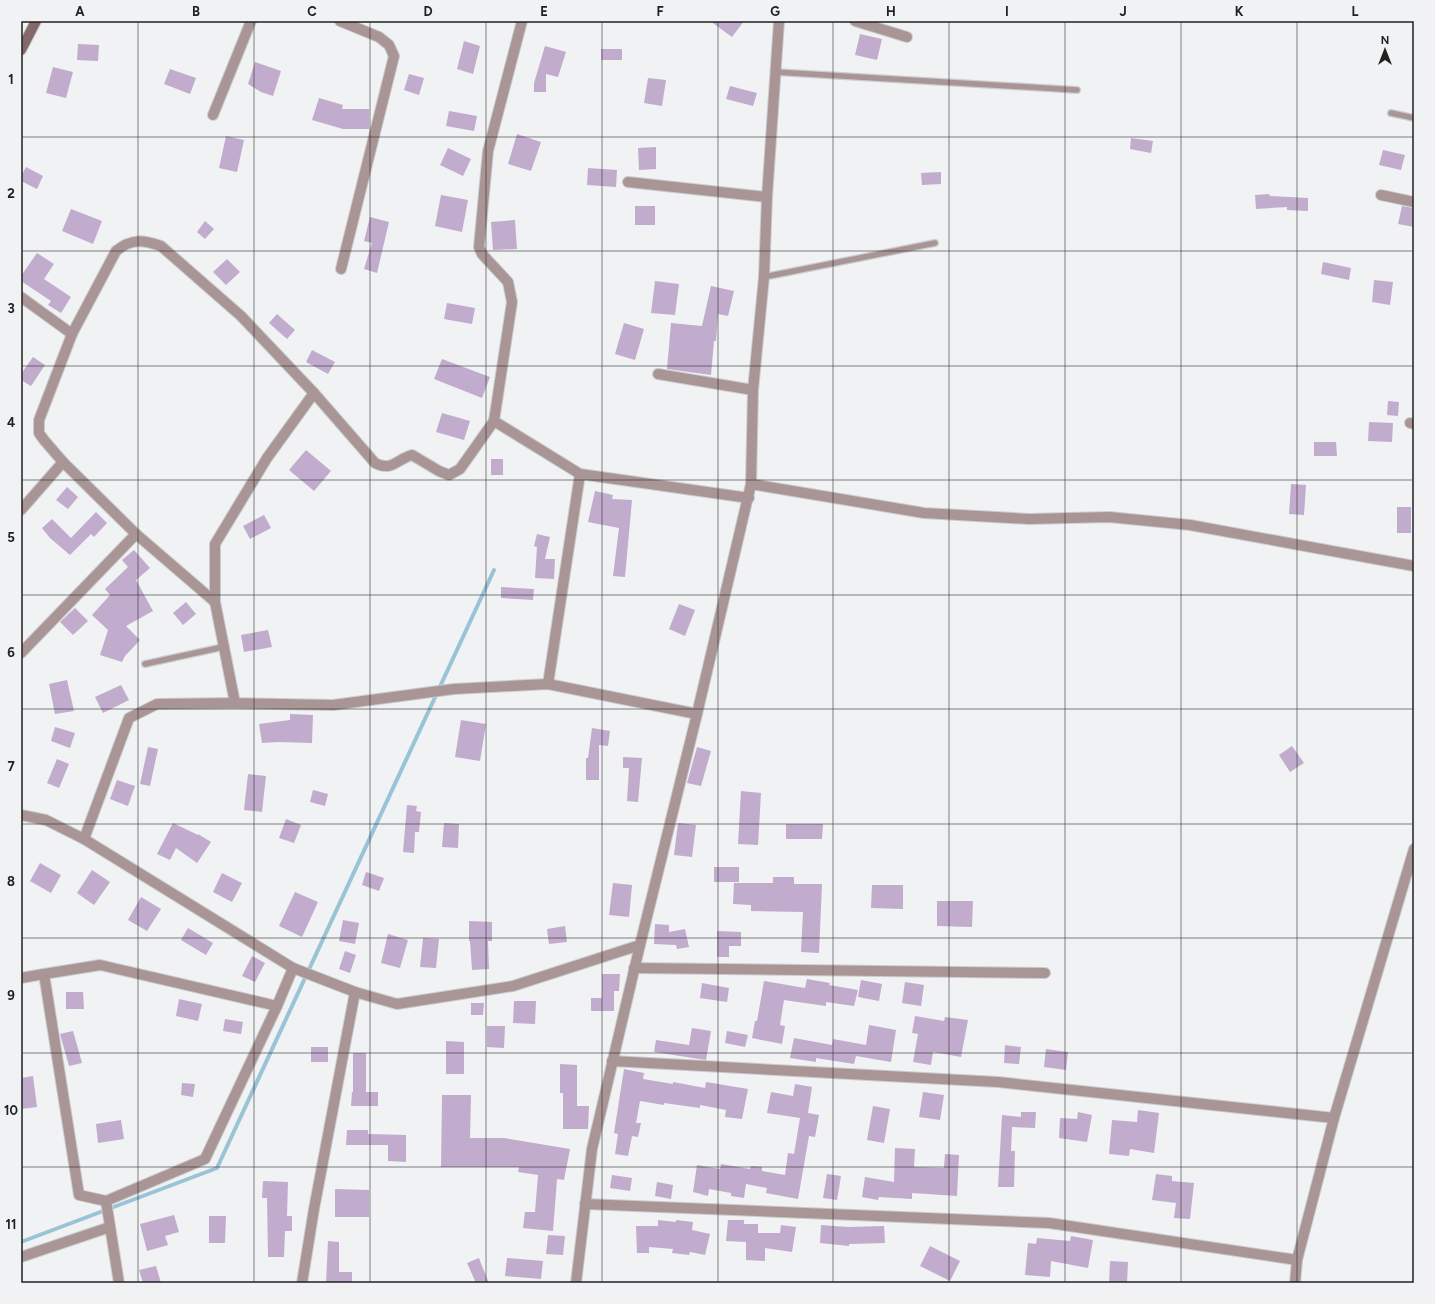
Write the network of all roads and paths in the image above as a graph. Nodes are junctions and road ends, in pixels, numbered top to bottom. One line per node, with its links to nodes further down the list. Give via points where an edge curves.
1 (36, 21): 8 (street)
2 (251, 21): 12 (street)
3 (340, 21): 19 (street, via 379,37 389,45 394,56)
4 (522, 21): 26 (street, via 488,151 479,247 482,254 508,282 512,302)
5 (779, 21): 9 (street)
6 (855, 21): 7 (street)
7 (907, 37)
8 (21, 50)
9 (775, 72): 10 (lane); 16 (street)
10 (1077, 90)
11 (1391, 113): 13 (lane)
12 (213, 115)
13 (1414, 118)
14 (628, 182): 16 (street)
15 (1381, 195): 17 (street)
16 (767, 197): 20 (street)
17 (1414, 202)
18 (935, 243): 20 (lane)
19 (341, 269)
20 (764, 277): 24 (street)
21 (21, 297): 22 (street)
22 (72, 334): 25 (street, via 116,251 125,243 148,242 161,246 241,316); 27 (street, via 39,420 39,433)
23 (658, 374): 24 (street)
24 (753, 390): 29 (street)
25 (314, 393): 26 (street, via 375,463 383,467 412,455 449,475 460,469); 34 (street, via 267,458 215,544)
26 (494, 421): 28 (street)
27 (63, 462): 31 (street); 32 (street)
28 (580, 474): 30 (street); 38 (street)
29 (751, 484): 30 (street); 33 (street, via 924,513 1029,519 1109,517 1190,525)
30 (749, 498): 40 (street)
31 (21, 510)
32 (136, 534): 34 (street); 36 (street)
33 (1414, 566)
34 (214, 602): 35 (street)
35 (223, 646): 37 (lane); 39 (street)
36 (21, 653)
37 (145, 664)
38 (548, 684): 39 (street, via 454,688 333,705); 40 (street)
39 (234, 703): 42 (street, via 157,704 129,718)
40 (697, 714): 44 (street)
41 (21, 815): 42 (street, via 46,820)
42 (84, 838): 45 (street)
43 (1414, 849): 53 (street)
44 (640, 945): 46 (street); 50 (street, via 513,986 397,1004)
45 (293, 968): 50 (street); 51 (street)
46 (634, 968): 47 (street); 52 (street)
47 (1045, 973)
48 (44, 974): 49 (street); 51 (street, via 100,965); 54 (street, via 79,1195)
49 (21, 978)
50 (355, 992): 60 (street)
51 (277, 1006): 54 (street, via 205,1159)
52 (612, 1061): 53 (street, via 998,1082); 55 (street, via 592,1149)
53 (1334, 1118): 58 (street)
54 (106, 1204): 56 (street)
55 (585, 1204): 58 (street, via 1049,1223); 61 (street)
56 (109, 1222): 57 (street); 59 (street)
57 (21, 1257)
58 (1297, 1260): 62 (street)
59 (119, 1283)
60 (302, 1283)
61 (576, 1283)
62 (1295, 1283)

